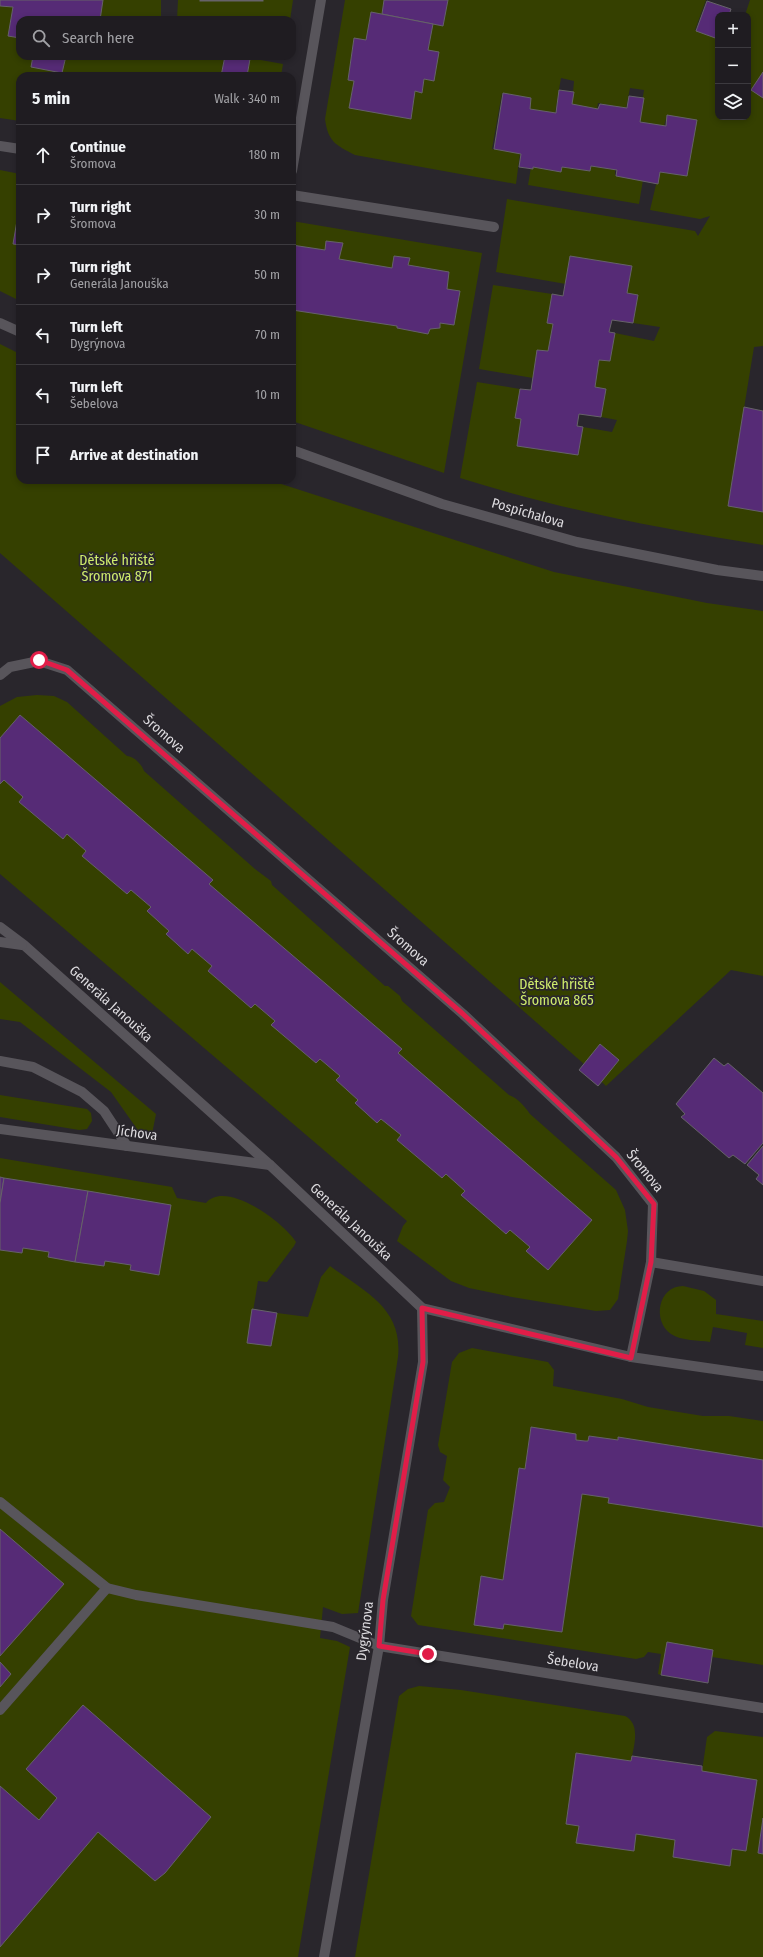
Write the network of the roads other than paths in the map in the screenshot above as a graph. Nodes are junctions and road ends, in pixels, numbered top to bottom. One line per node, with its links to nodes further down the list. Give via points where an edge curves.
1 (321, 0): 3 (street)
2 (0, 146): 4 (street)
3 (296, 147)
4 (16, 148)
5 (296, 196): 6 (street)
6 (494, 227)
7 (0, 322): 8 (street)
8 (16, 330)
9 (296, 451): 10 (street, Pospíchalova, via 442,504 577,542 717,570)
10 (763, 576)
11 (0, 675): 19 (street, Šromova, via 10,667 39,660 67,670 463,1014 610,1152 654,1204)
12 (0, 927): 14 (street, Generála Janouška)
13 (0, 942): 14 (street)
14 (24, 945): 18 (street, Generála Janouška)
15 (0, 1061): 17 (street, via 33,1067 82,1092 104,1111)
16 (0, 1129): 17 (street, Jíchova)
17 (128, 1146): 18 (street, Jíchova)
18 (270, 1165): 21 (street, Generála Janouška)
19 (651, 1262): 20 (street); 22 (street, Šromova)
20 (763, 1281)
21 (422, 1308): 22 (street, Generála Janouška); 26 (street, Dygrýnova, via 423,1362 383,1600)
22 (631, 1358): 23 (street, Generála Janouška)
23 (763, 1376)
24 (0, 1502): 25 (street)
25 (107, 1588): 26 (street, Šebelova, via 136,1595 333,1626); 28 (street)
26 (379, 1646): 27 (street, Šebelova); 29 (street, Dygrýnova)
27 (763, 1708)
28 (0, 1710)
29 (324, 1957)

